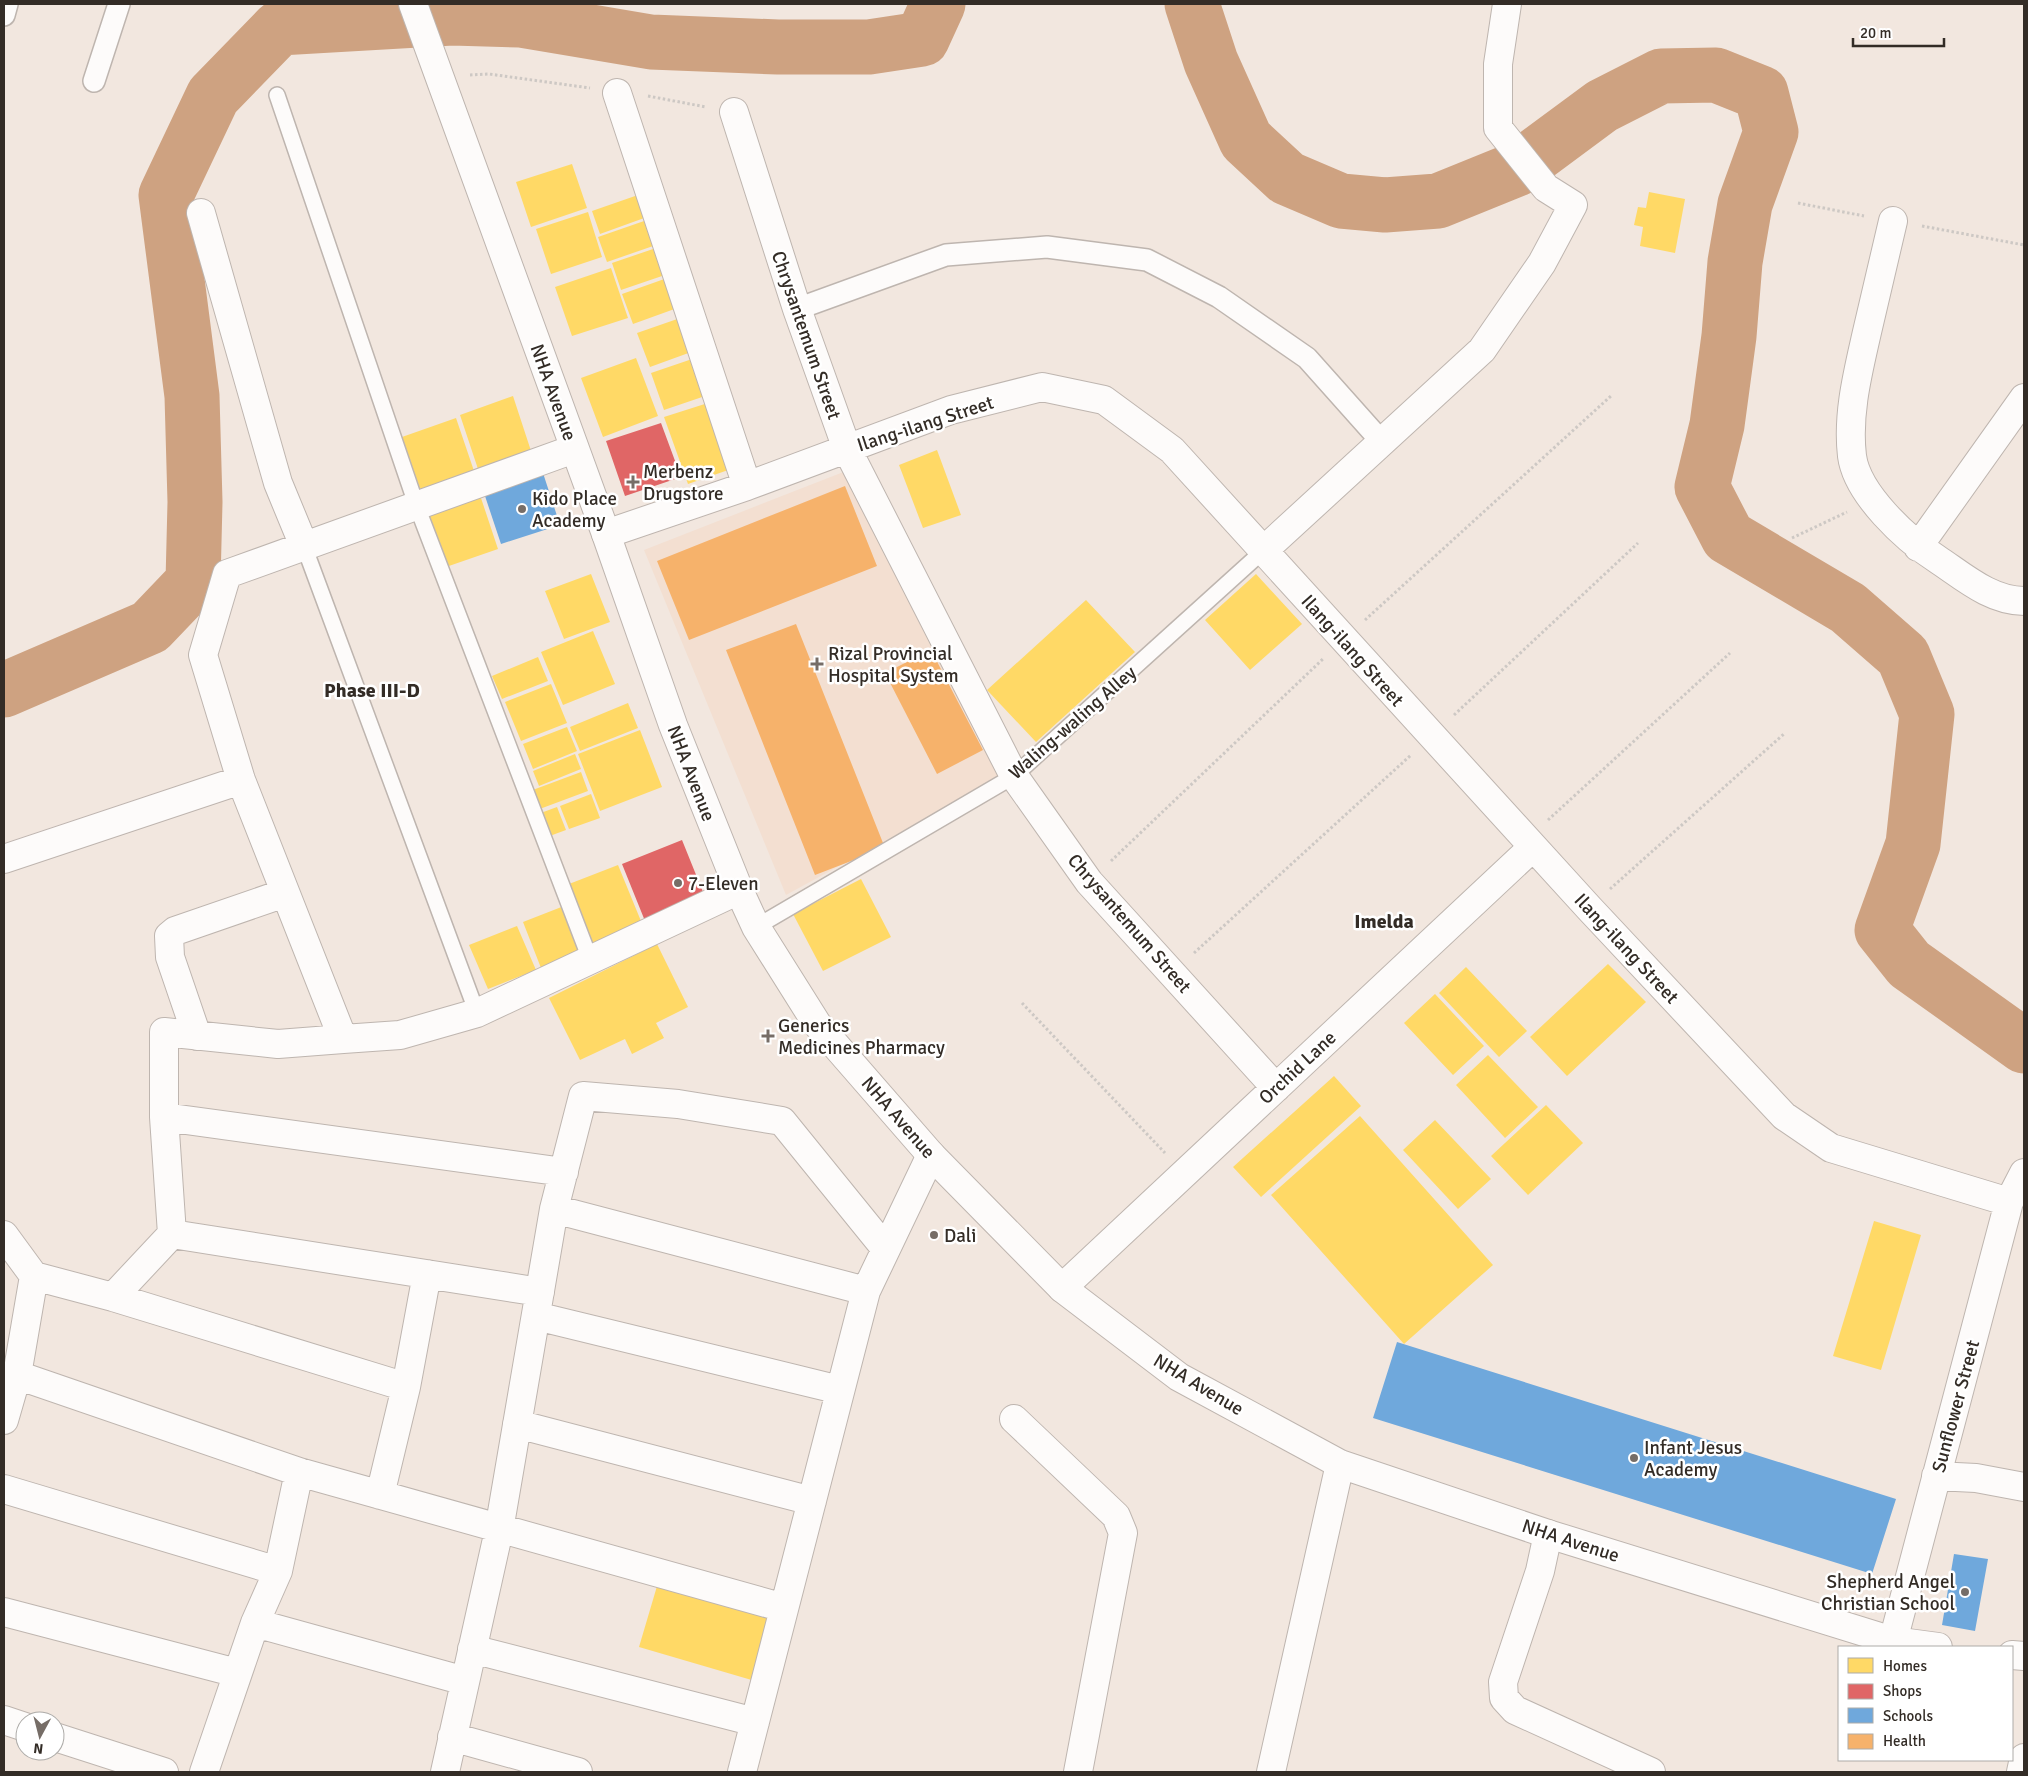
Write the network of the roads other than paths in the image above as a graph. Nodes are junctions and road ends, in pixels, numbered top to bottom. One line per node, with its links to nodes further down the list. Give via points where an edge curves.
1 (7, 4): 5 (street)
2 (119, 4): 6 (street)
3 (413, 4): 15 (street, NHA Avenue)
4 (1507, 4): 14 (street, via 1498,64 1498,128 1546,188 1573,205 1542,263 1482,350)
5 (4, 15)
6 (94, 81)
7 (617, 92): 17 (street)
8 (277, 95): 18 (lane)
9 (734, 112): 12 (street, Chrysantemum Street)
10 (201, 213): 20 (street, via 278,483)
11 (1893, 221): 21 (street, via 1853,395 1852,457 1873,500)
12 (797, 309): 14 (street, via 946,255 1046,247 1147,260 1219,297 1307,358); 16 (street, Chrysantemum Street)
13 (2024, 398): 21 (street)
14 (1382, 442): 22 (street)
15 (574, 449): 18 (street); 19 (street, NHA Avenue)
16 (847, 449): 17 (street, Ilang-ilang Street); 22 (street, Ilang-ilang Street, via 951,410 1042,388 1104,400 1172,450); 24 (street, Chrysantemum Street)
17 (748, 486): 19 (street, Ilang-ilang Street)
18 (416, 504): 20 (street); 31 (lane)
19 (606, 534): 28 (street, NHA Avenue, via 673,726)
20 (304, 546): 25 (street, via 226,574 203,655); 32 (lane)
21 (1918, 547): 23 (street, via 1982,589 2009,601)
22 (1264, 551): 24 (lane, Waling-waling Alley); 26 (street, Ilang-ilang Street)
23 (2024, 601)
24 (1014, 776): 30 (lane, Waling-waling Alley); 35 (street, Chrysantemum Street, via 1088,882)
25 (241, 780): 27 (street); 29 (street)
26 (1530, 843): 35 (street, Orchid Lane); 40 (street, Ilang-ilang Street, via 1784,1116 1831,1148)
27 (4, 859)
28 (739, 890): 30 (street, NHA Avenue); 31 (street)
29 (285, 893): 33 (street, via 175,931 169,936 170,957); 34 (street)
30 (756, 927): 37 (street, NHA Avenue, via 817,1024)
31 (590, 959): 32 (street)
32 (477, 1013): 34 (street, via 400,1036)
33 (197, 1036): 34 (street, via 278,1044); 36 (street, via 164,1032)
34 (343, 1039)
35 (1276, 1088): 47 (street, Orchid Lane)
36 (164, 1117): 38 (street); 42 (street)
37 (931, 1155): 44 (street); 47 (street, NHA Avenue)
38 (564, 1172): 41 (street); 44 (street, via 582,1096 678,1104 782,1121)
39 (2024, 1173): 40 (street, Sunflower Street)
40 (2009, 1202): 59 (street, Sunflower Street)
41 (554, 1209): 48 (street); 50 (street)
42 (172, 1234): 45 (street); 49 (street)
43 (4, 1235): 46 (street)
44 (885, 1248): 48 (street)
45 (427, 1274): 50 (street); 52 (street)
46 (34, 1276): 49 (street); 51 (street)
47 (1062, 1288): 57 (street, NHA Avenue, via 1179,1377)
48 (866, 1291): 53 (street)
49 (113, 1297): 52 (street)
50 (538, 1304): 53 (street); 56 (street)
51 (17, 1375): 55 (street); 58 (street)
52 (406, 1387): 62 (street)
53 (840, 1390): 63 (street)
54 (1014, 1419): 84 (street, via 1116,1516 1122,1533)
55 (4, 1420)
56 (517, 1424): 63 (street); 64 (street)
57 (1340, 1464): 65 (street, NHA Avenue); 85 (street)
58 (299, 1472): 62 (street); 66 (street)
59 (1936, 1476): 60 (street, via 1976,1478); 70 (street, Sunflower Street)
60 (2024, 1487)
61 (4, 1489): 66 (street)
62 (380, 1495): 64 (street)
63 (812, 1501): 67 (street)
64 (499, 1530): 67 (street); 72 (street)
65 (1548, 1534): 70 (street, NHA Avenue); 86 (street, via 1540,1571 1503,1682 1504,1698 1515,1710)
66 (278, 1571): 69 (street)
67 (784, 1608): 75 (street)
68 (4, 1612): 73 (street)
69 (255, 1623): 73 (street); 74 (street)
70 (1892, 1641): 71 (street, NHA Avenue)
71 (1930, 1646)
72 (472, 1649): 74 (street); 75 (street)
73 (237, 1673): 80 (street)
74 (465, 1681): 76 (street)
75 (755, 1722): 83 (street)
76 (452, 1738): 81 (street); 82 (street)
77 (65, 1740): 79 (street)
78 (2024, 1758): 87 (street)
79 (164, 1772)
80 (204, 1772)
81 (445, 1772)
82 (578, 1772)
83 (742, 1772)
84 (1078, 1772)
85 (1271, 1772)
86 (1652, 1772)
87 (2021, 1772)

